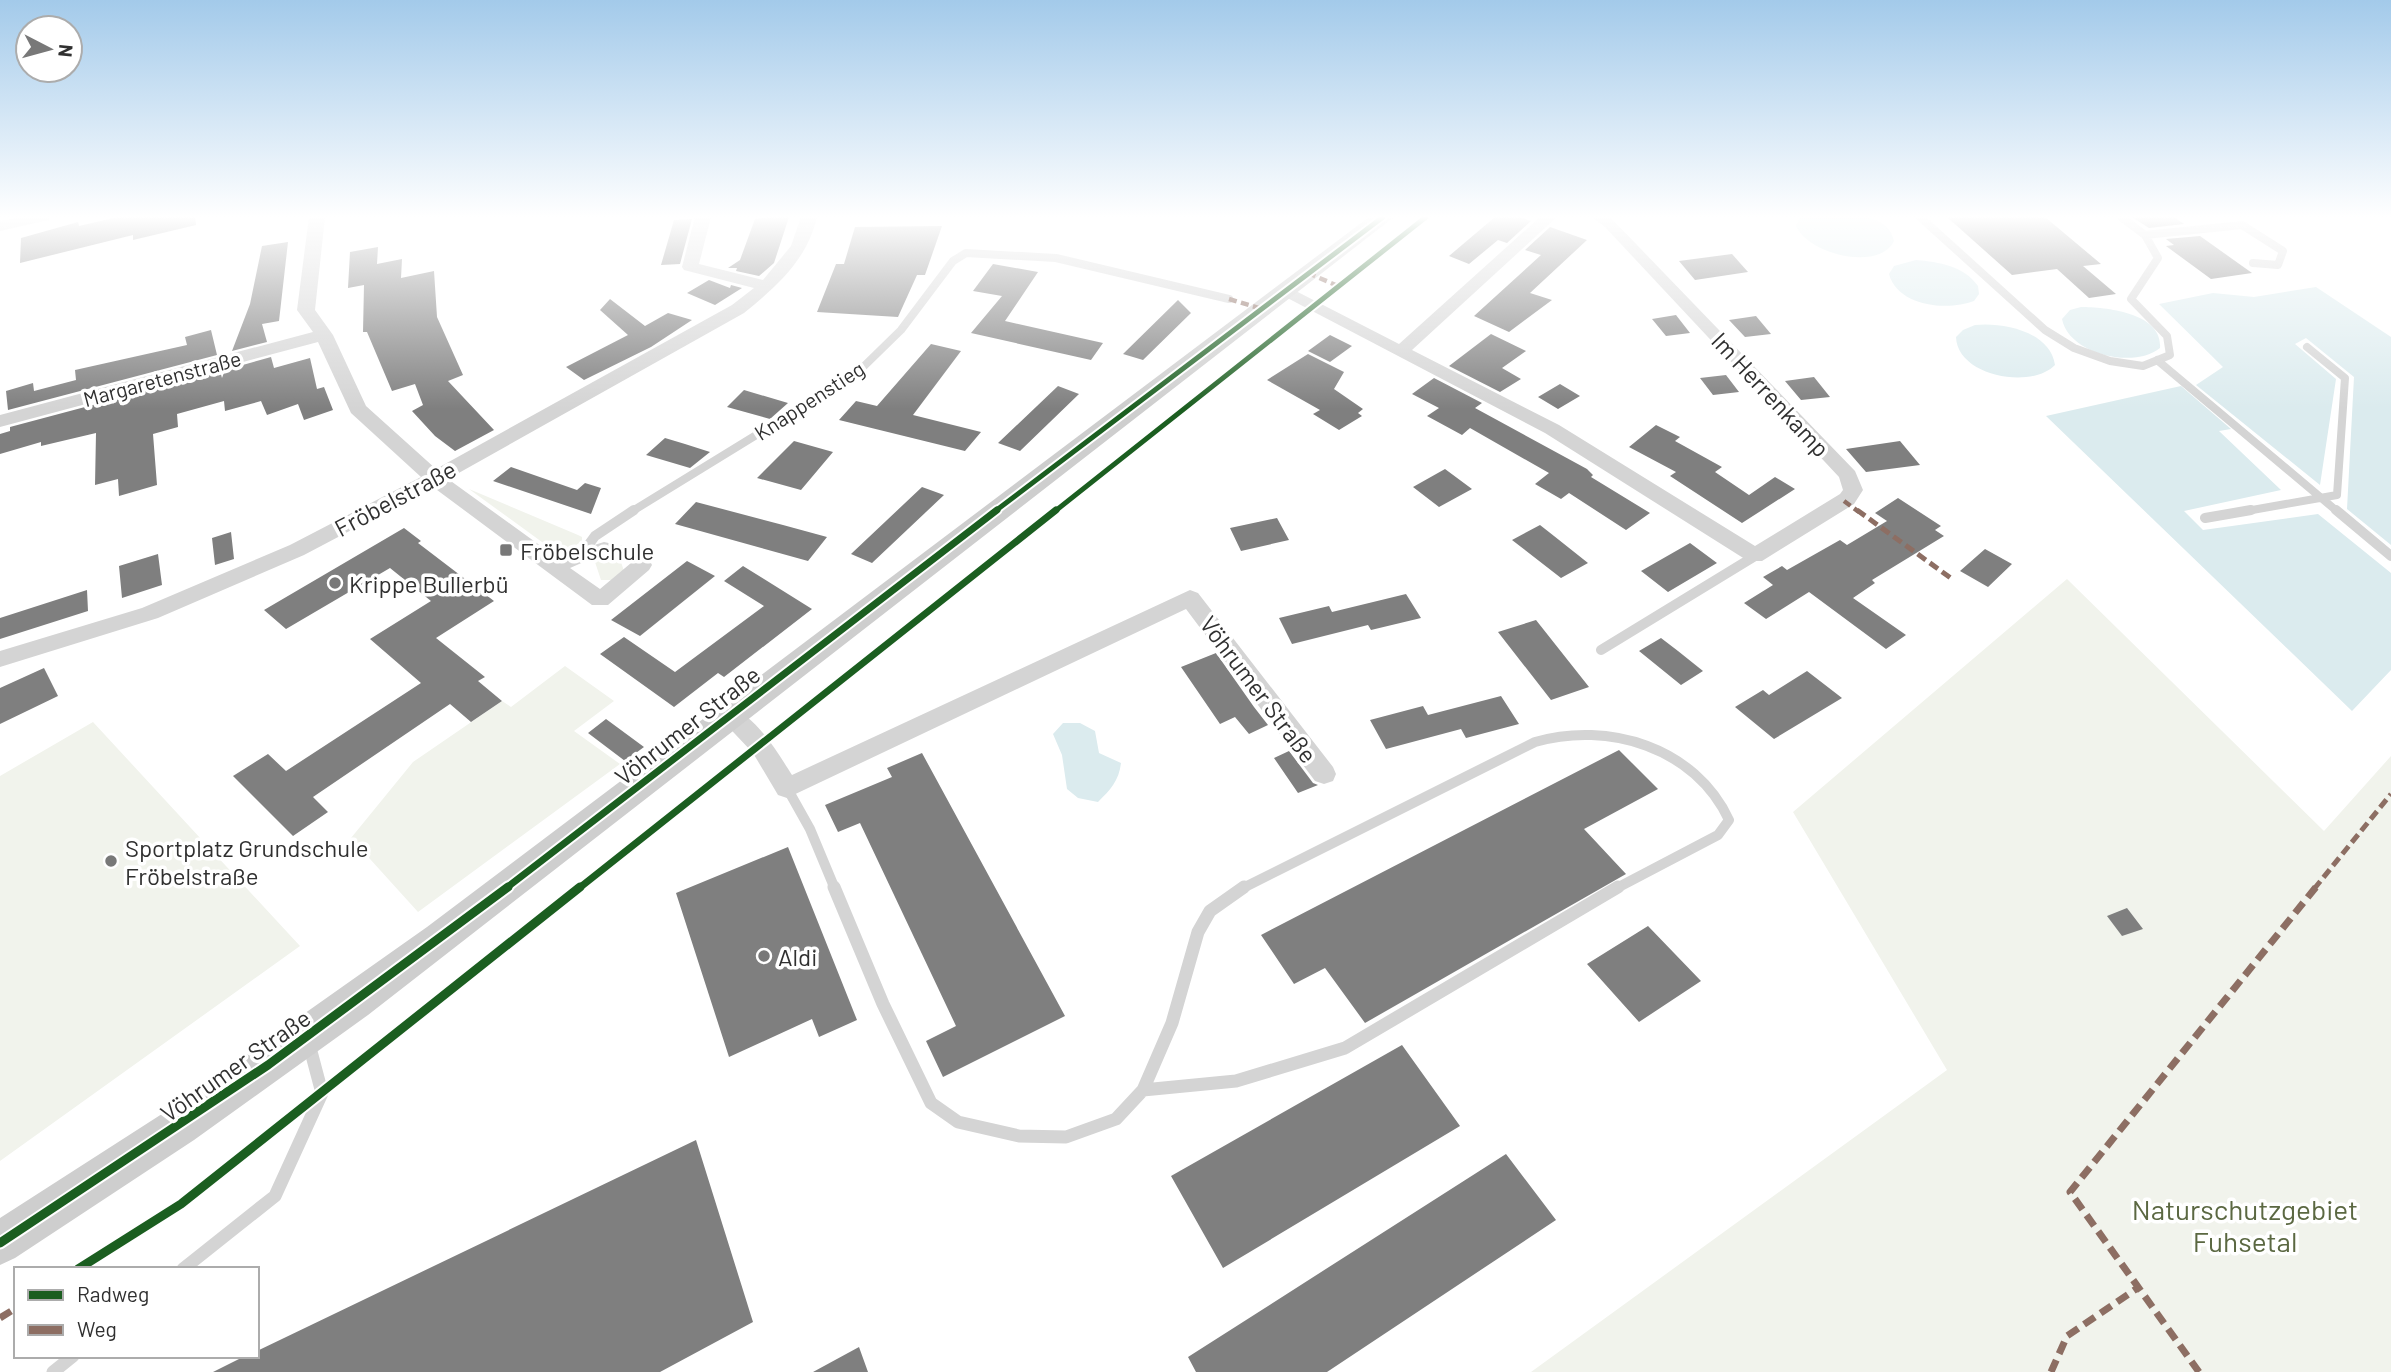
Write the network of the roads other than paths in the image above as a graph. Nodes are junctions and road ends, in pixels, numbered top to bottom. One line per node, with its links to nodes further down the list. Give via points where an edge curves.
1 (309, 281): 14 (street, via 306,310)
2 (747, 281): 11 (street)
3 (772, 281): 11 (street, Fröbelstraße)
4 (938, 281): 22 (lane, Knappenstieg, via 901,330 857,373 679,480 595,536)
5 (1153, 281): 13 (lane, Knappenstieg)
6 (1298, 281): 12 (main road, Vöhrumer Straße)
7 (1478, 281): 16 (street)
8 (1664, 281): 23 (street, Im Herrenkamp, via 1852,483 1847,499)
9 (1991, 281): 17 (lane, via 2045,330 2074,348 2132,365)
10 (2143, 281): 17 (lane, via 2131,299 2168,336 2169,355)
11 (767, 286): 19 (street, Fröbelstraße, via 683,342)
12 (1284, 292): 16 (street); 28 (main road, Vöhrumer Straße)
13 (1229, 299)
14 (324, 335): 18 (street, Margaretenstraße); 19 (street, via 358,409)
15 (2307, 347): 20 (lane, via 2345,378 2337,495)
16 (1402, 350): 23 (street, via 1552,429)
17 (2157, 360): 20 (lane)
18 (0, 421)
19 (434, 478): 25 (street); 27 (street, Fröbelstraße, via 298,550 150,613)
20 (2320, 496): 21 (lane); 24 (lane)
21 (2205, 518)
22 (581, 555): 25 (street); 25 (street, via 610,547 638,556 642,565 600,600)
23 (1755, 556): 26 (lane, Im Herrenkamp)
24 (2391, 556)
25 (555, 566)
26 (1601, 650)
27 (0, 659)
28 (730, 716): 30 (street, Vöhrumer Straße, via 761,746); 31 (main road, Vöhrumer Straße)
29 (1324, 774): 30 (street, Vöhrumer Straße, via 1190,598)
30 (787, 788): 32 (lane, via 810,829 883,1004 931,1103 958,1122 1019,1136 1066,1137 1116,1119)
31 (308, 1038): 33 (main road, Vöhrumer Straße, via 102,1181); 34 (lane, via 321,1094 275,1196)
32 (1143, 1090): 32 (lane, via 1236,1081 1345,1048 1646,871 1718,835 1729,820 1724,806 1681,765 1618,736 1566,735 1535,742 1231,894 1210,911 1198,932 1171,1023)
33 (0, 1243)
34 (186, 1267)
35 (70, 1358): 36 (lane)
36 (53, 1372)

